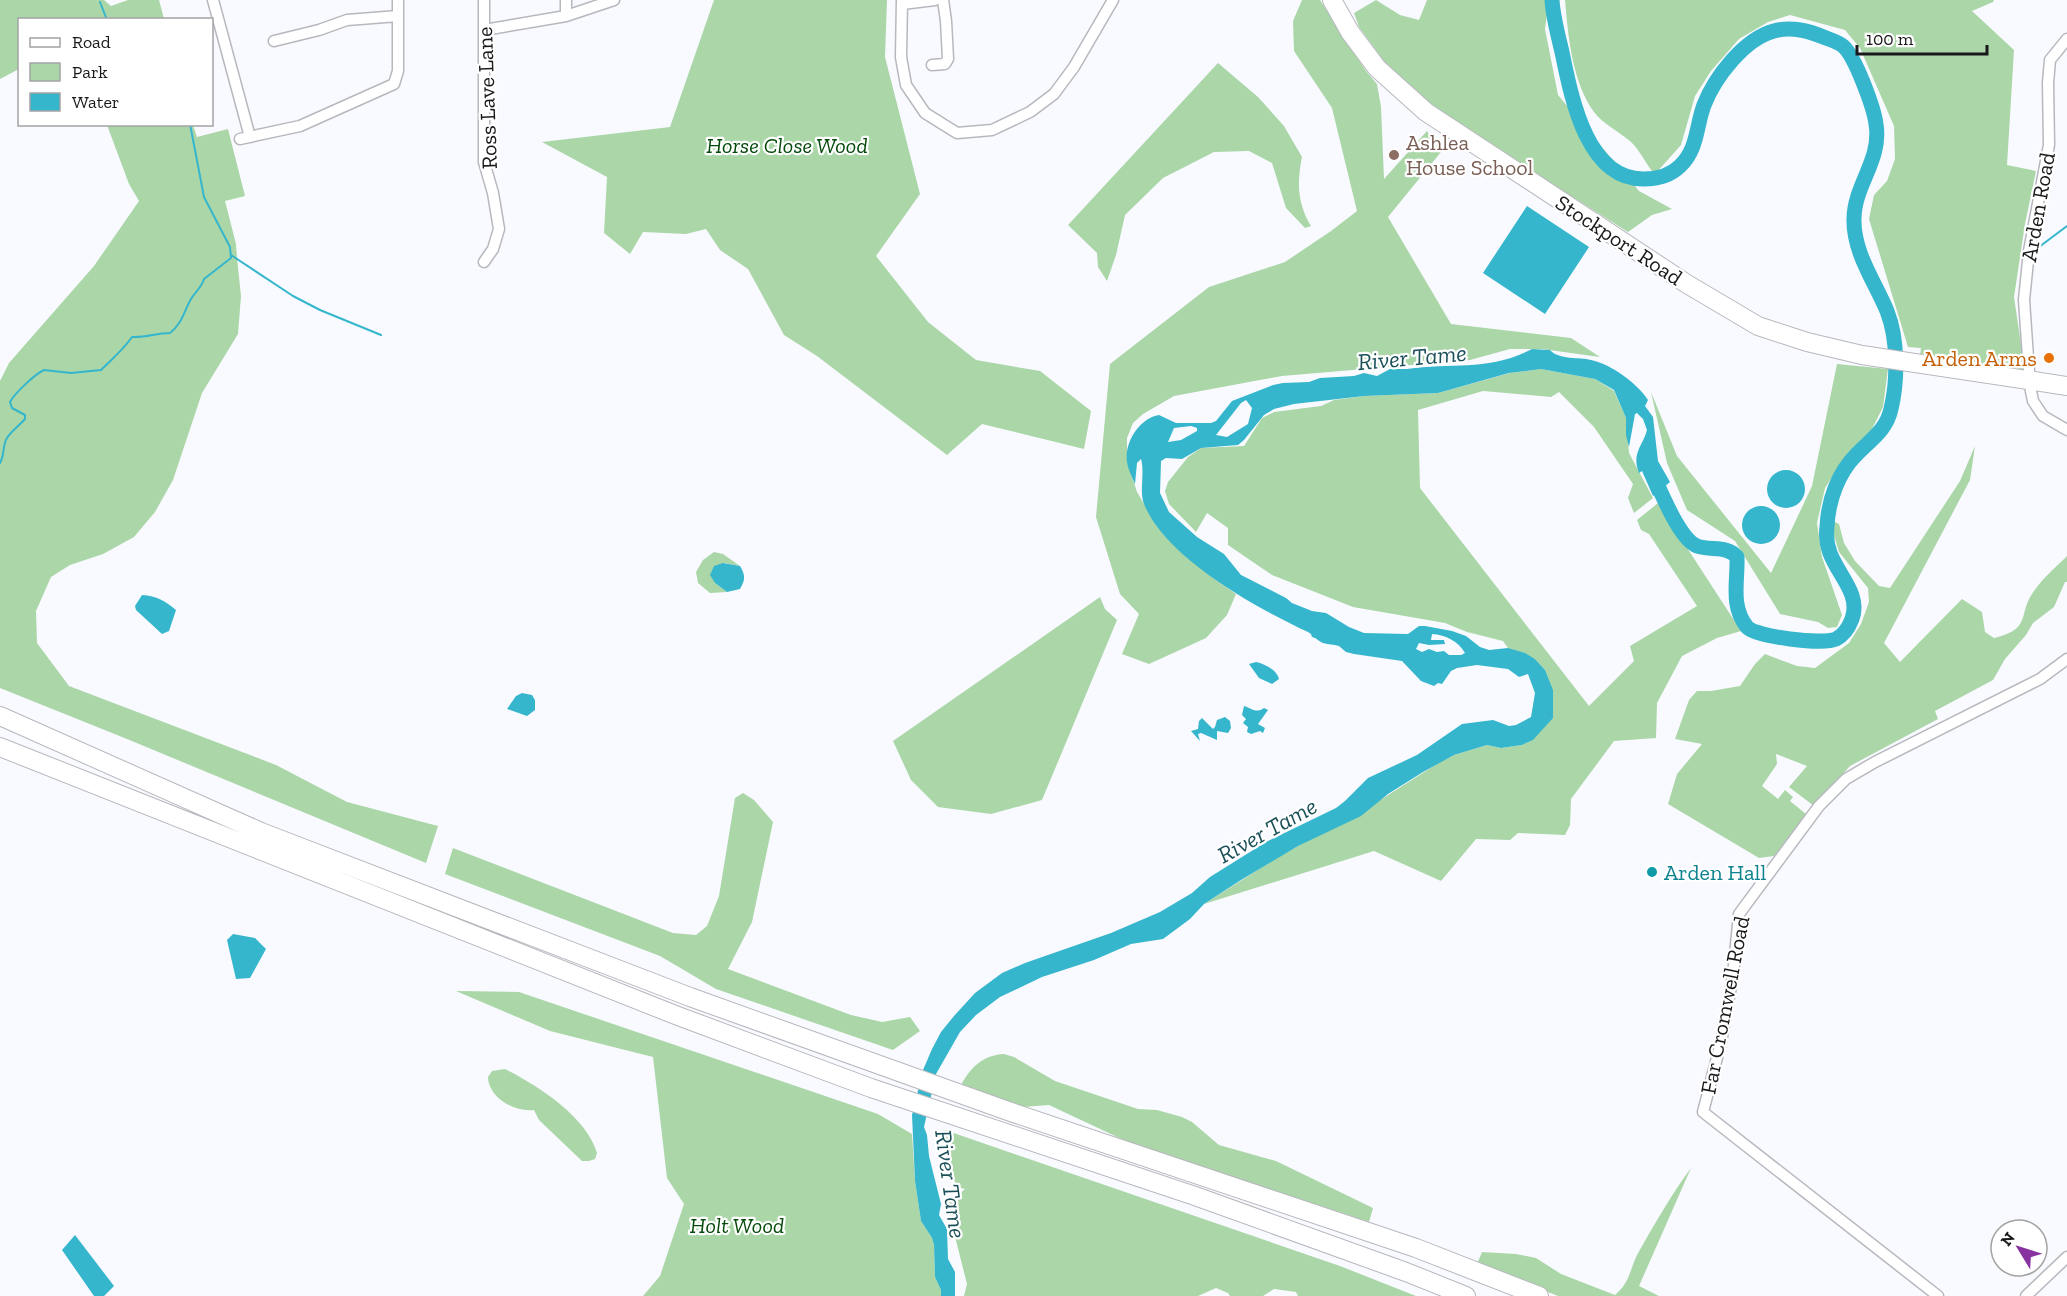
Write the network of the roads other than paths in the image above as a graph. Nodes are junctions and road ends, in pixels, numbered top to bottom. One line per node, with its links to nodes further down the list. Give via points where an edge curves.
1 (213, 0): 11 (street, via 245,138 300,126 394,84 398,71)
2 (398, 0): 11 (street)
3 (484, 0): 13 (street, Ross Lave Lane)
4 (566, 0): 12 (street)
5 (614, 0): 12 (street)
6 (935, 0): 10 (street)
7 (943, 0): 16 (street, via 948,59 945,64)
8 (1113, 0): 10 (street, via 1054,94 1030,112 992,130 957,133 925,113 906,85 901,57)
9 (1332, 0): 18 (highway, Stockport Road, via 1377,69 1440,122 1737,315 1777,333 1862,355)
10 (902, 2)
11 (398, 16): 15 (street, via 347,20)
12 (566, 16): 13 (street)
13 (484, 30): 17 (street, Ross Lave Lane, via 484,162 499,229)
14 (2067, 39): 18 (street, Arden Road, via 2050,60 2049,145 2029,251 2024,300)
15 (274, 41)
16 (932, 65)
17 (484, 262)
18 (2031, 381): 19 (highway, Stockport Road); 20 (street, Arden Road, via 2031,391 2043,416)
19 (2067, 386)
20 (2067, 429)
21 (2067, 659): 27 (street, Far Cromwell Road, via 2040,679 1846,778 1819,806 1738,914 1733,975 1703,1112)
22 (0, 716): 26 (highway, via 261,832 690,997 1008,1111 1416,1248)
23 (0, 747): 25 (highway, via 657,1008 871,1088 1195,1196)
24 (2067, 1257): 28 (street)
25 (1466, 1296)
26 (1539, 1296)
27 (1938, 1296)
28 (2026, 1296)

